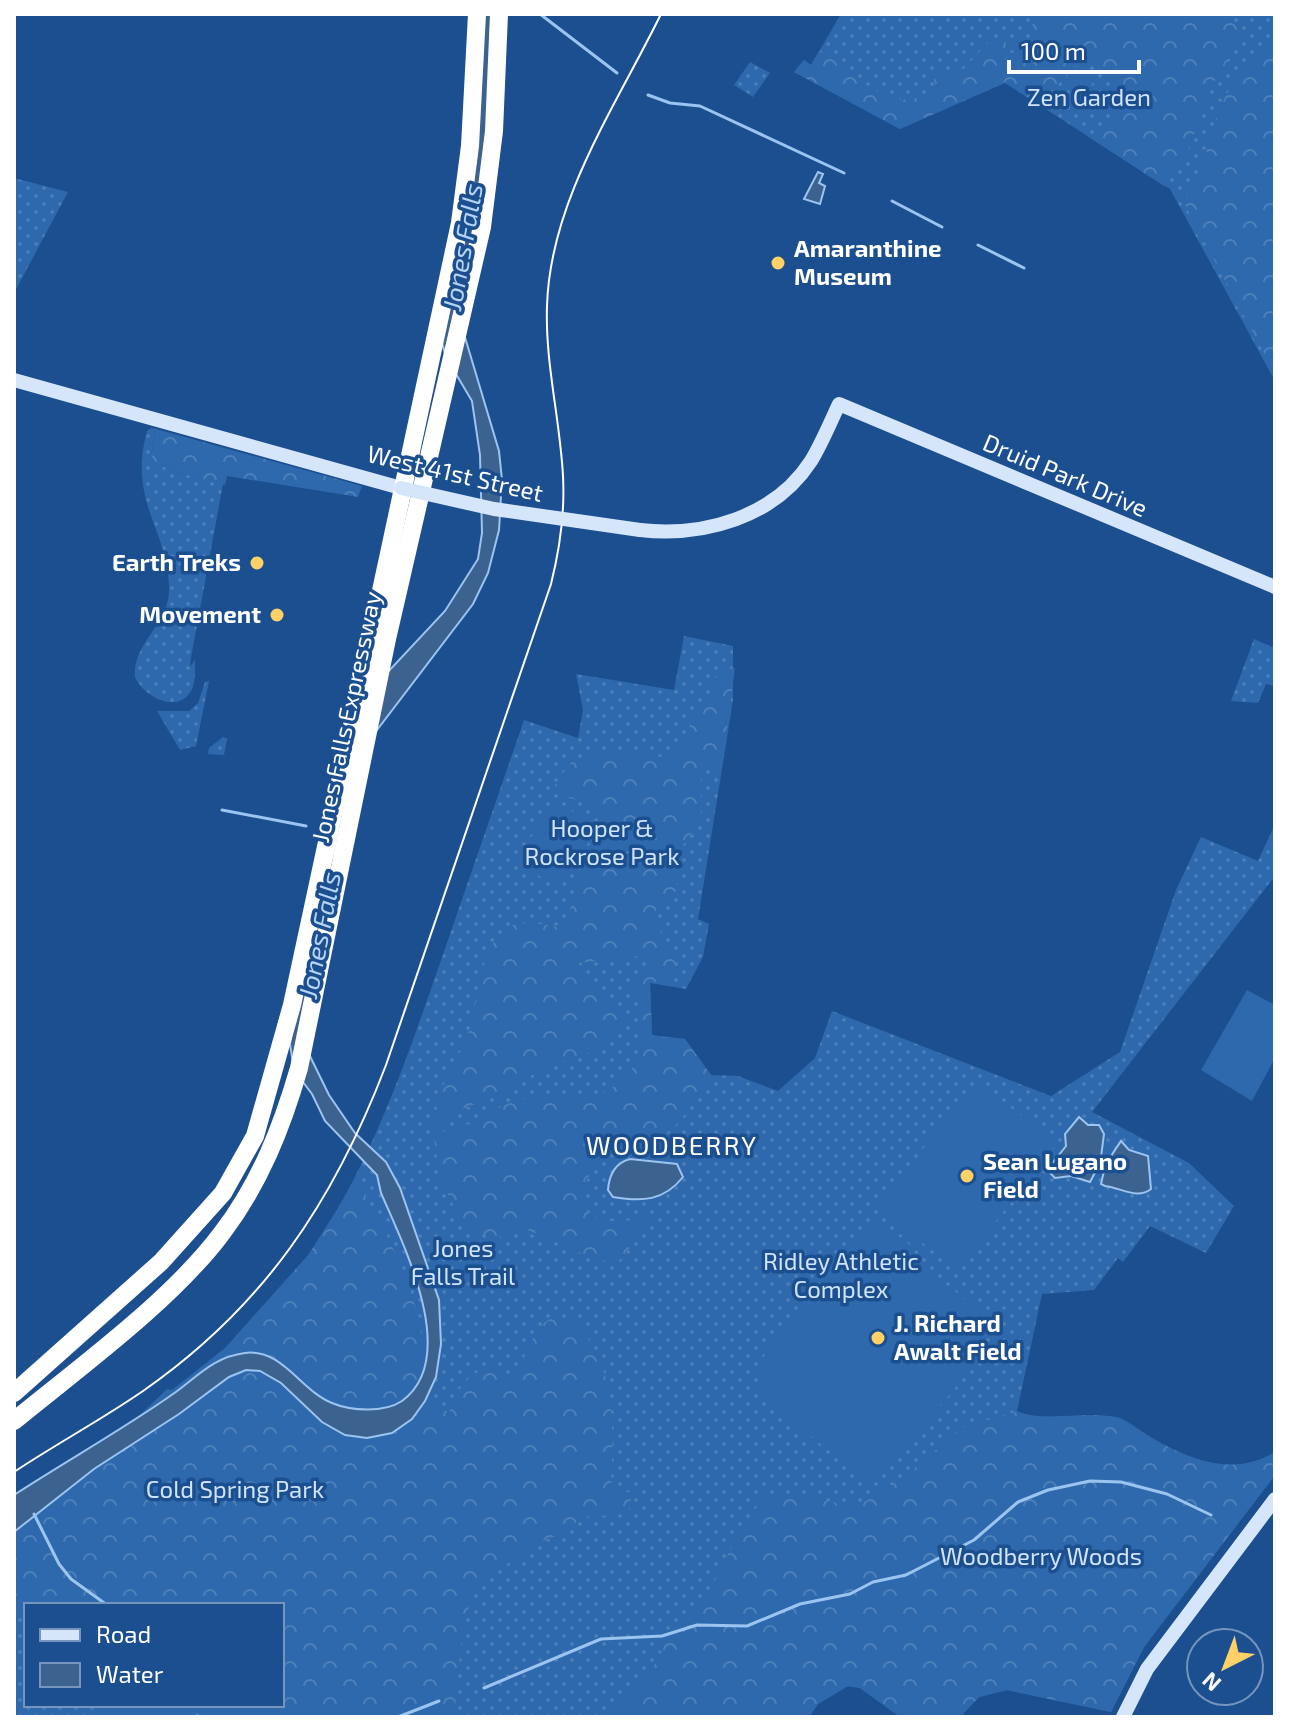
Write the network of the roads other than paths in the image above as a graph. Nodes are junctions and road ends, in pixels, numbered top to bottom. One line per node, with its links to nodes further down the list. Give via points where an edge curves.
1 (477, 14): 6 (highway, Jones Falls Expressway, via 460,223)
2 (499, 14): 6 (highway, Jones Falls Expressway, via 491,170 482,227 441,405)
3 (14, 380): 4 (main road, West 41st Street, bridge, via 456,501 677,533 731,522 787,488 810,462)
4 (839, 404): 5 (main road, Druid Park Drive)
5 (1275, 587)
6 (378, 637): 7 (highway, Jones Falls Expressway, via 273,1080 243,1161 206,1214 161,1262); 10 (highway, Jones Falls Expressway, via 299,1068 283,1118 252,1186 212,1246)
7 (49, 1358): 8 (highway); 9 (highway, Jones Falls Expressway)
8 (14, 1380)
9 (14, 1393)
10 (37, 1404): 11 (highway, Jones Falls Expressway); 12 (highway)
11 (14, 1421)
12 (14, 1433)
13 (1275, 1499): 14 (main road, via 1147,1669)
14 (1123, 1717)

